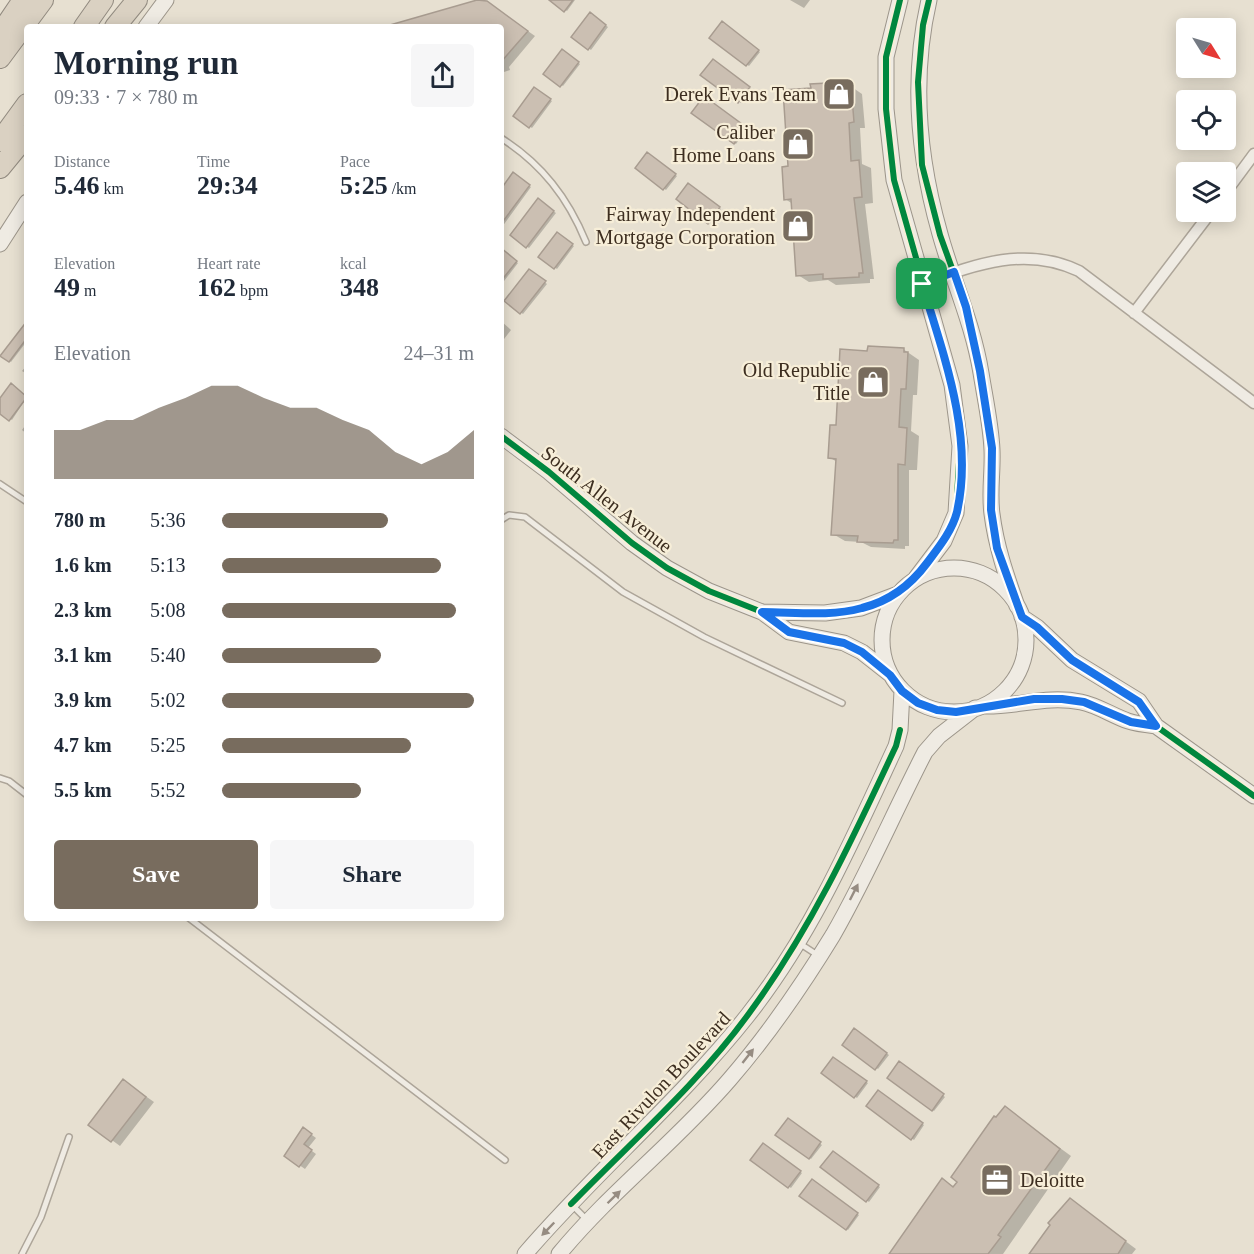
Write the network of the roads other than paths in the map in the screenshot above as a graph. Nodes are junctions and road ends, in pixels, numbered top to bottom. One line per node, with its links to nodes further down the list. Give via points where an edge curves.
1 (23, 0): 13 (highway)
2 (43, 0): 8 (highway)
3 (103, 0): 9 (highway)
4 (137, 0): 10 (highway)
5 (166, 0): 11 (street)
6 (900, 0): 27 (street, via 886,57 886,109 894,180)
7 (929, 0): 26 (street, via 918,82 922,165)
8 (25, 24)
9 (86, 24)
10 (117, 24)
11 (148, 24)
12 (24, 26): 14 (highway)
13 (0, 34)
14 (0, 58)
15 (24, 108): 18 (highway)
16 (24, 139): 20 (highway)
17 (504, 140): 24 (lane, via 554,184)
18 (0, 141)
19 (1254, 154): 21 (street)
20 (0, 168)
21 (1236, 178)
22 (24, 207): 25 (street)
23 (1203, 222): 28 (street)
24 (586, 242)
25 (0, 244)
26 (954, 272): 27 (street); 28 (street, via 1020,257 1050,261 1079,271); 36 (street, via 980,371 992,448 991,510 997,548)
27 (922, 284): 34 (street, via 952,385 960,446 956,513 944,541)
28 (1134, 313): 29 (street)
29 (1254, 403)
30 (504, 438): 37 (street, South Allen Avenue, via 667,567 709,591)
31 (0, 484): 32 (lane)
32 (24, 500)
33 (504, 518): 40 (lane, via 525,517 623,592 704,638)
34 (916, 578): 35 (street); 36 (street, via 938,570 961,568 984,574 1003,587)
35 (898, 594): 37 (street, South Allen Avenue, via 861,609); 38 (street, via 887,612 882,633)
36 (1020, 611): 41 (street, via 1026,639 1022,662 1012,682 996,698); 42 (street, via 1072,660 1139,702)
37 (762, 612): 38 (street, South Allen Avenue, via 789,632 844,643)
38 (890, 675): 39 (street)
39 (902, 691): 41 (street, via 937,710 956,712); 47 (street, East Rivulon Boulevard, via 896,746 836,874)
40 (842, 704)
41 (979, 707): 42 (street, via 1062,699 1084,702 1131,722); 48 (street, one-way to 41, via 925,752 939,736)
42 (1156, 726): 45 (street)
43 (0, 778): 44 (lane)
44 (24, 793)
45 (1254, 796)
46 (193, 921): 50 (lane)
47 (798, 942): 48 (lane); 51 (street, East Rivulon Boulevard, via 749,1013 699,1074)
48 (819, 956): 52 (street, one-way to 48, via 731,1078)
49 (69, 1137): 53 (lane, via 41,1217)
50 (505, 1160)
51 (571, 1204): 52 (lane); 54 (street, East Rivulon Boulevard, one-way to 54)
52 (588, 1221): 55 (street)
53 (22, 1254)
54 (525, 1254)
55 (559, 1254)

